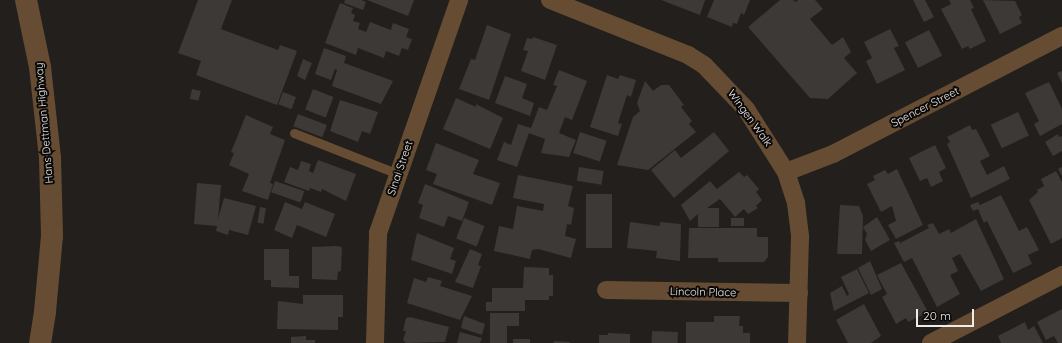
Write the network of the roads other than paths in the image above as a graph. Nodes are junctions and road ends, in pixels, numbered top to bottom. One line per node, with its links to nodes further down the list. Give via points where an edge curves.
1 (26, 0): 11 (street, Hans Dettman Highway, via 40,67 50,158 52,236)
2 (459, 0): 7 (street, Sinai Street)
3 (550, 0): 6 (street, Wingen Walk, via 668,46 704,65 746,109)
4 (1062, 36): 6 (street, Spencer Street, via 833,154)
5 (294, 132): 7 (lane)
6 (786, 172): 10 (street, Wingen Walk, via 796,203 800,237)
7 (398, 174): 12 (street, Sinai Street, via 378,233)
8 (1062, 275): 14 (street)
9 (606, 290): 10 (street, Lincoln Place)
10 (799, 293): 13 (street, Wingen Walk)
11 (40, 343)
12 (375, 343)
13 (797, 343)
14 (931, 343)

